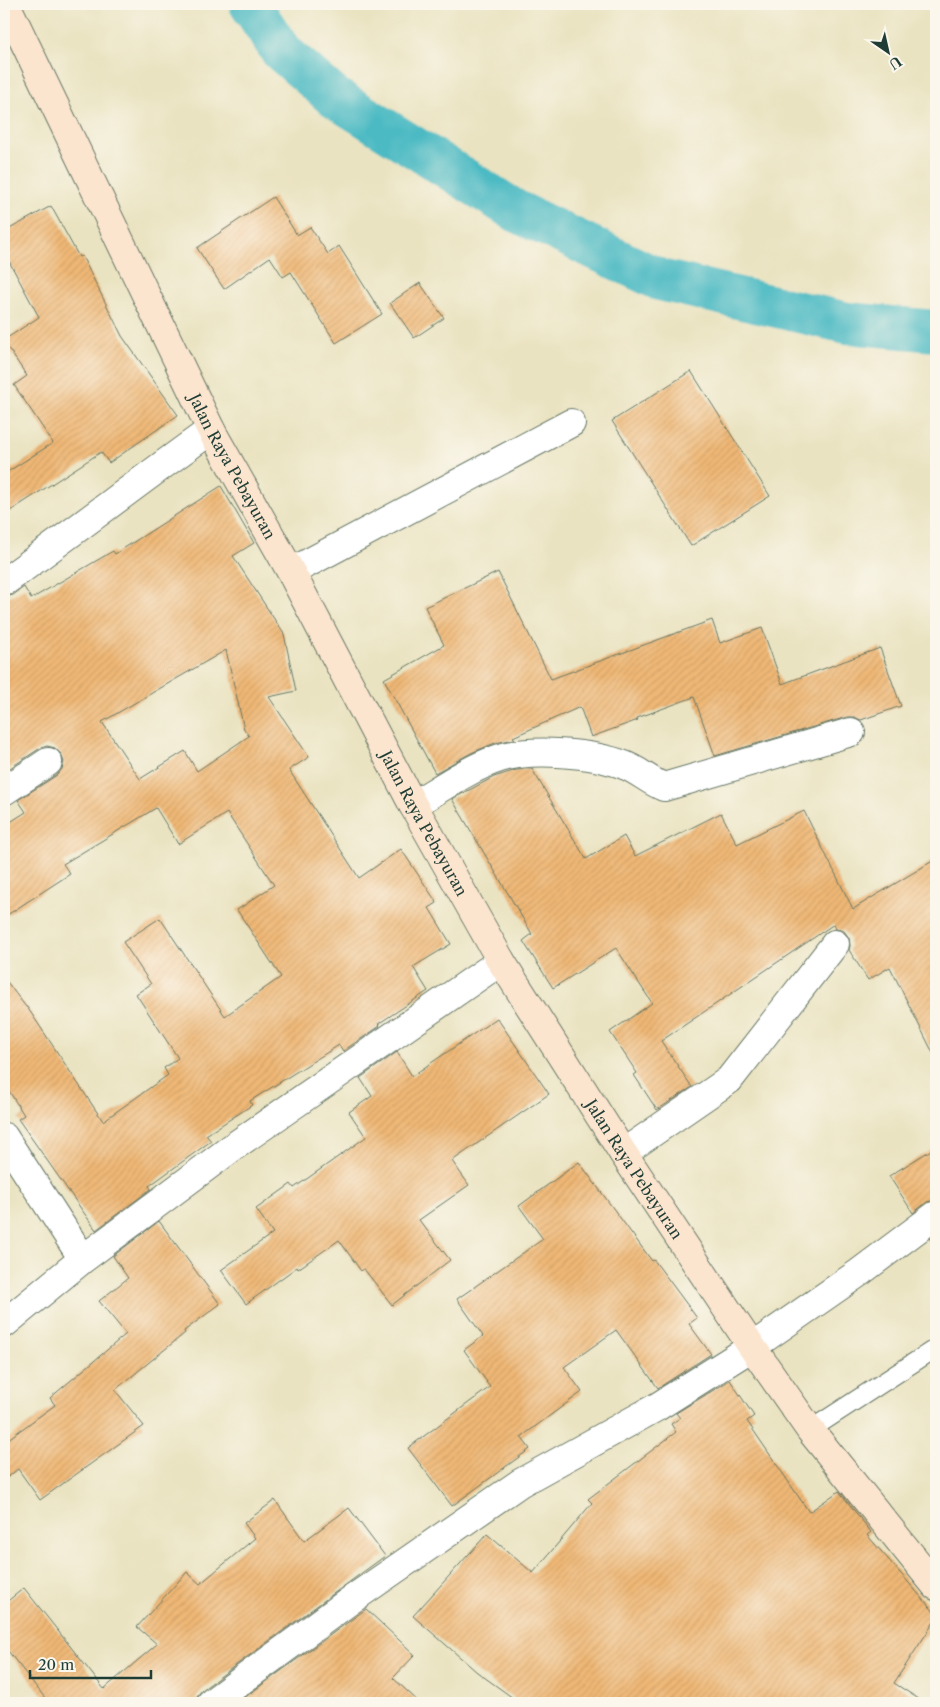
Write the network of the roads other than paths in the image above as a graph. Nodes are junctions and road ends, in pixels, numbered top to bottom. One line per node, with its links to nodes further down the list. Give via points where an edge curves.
1 (6, 4): 3 (main road, Jalan Raya Pebayuran)
2 (571, 423): 4 (street)
3 (211, 430): 4 (main road, Jalan Raya Pebayuran); 5 (street)
4 (291, 572): 9 (main road, Jalan Raya Pebayuran)
5 (4, 582)
6 (851, 732): 9 (street, via 664,787 624,765 606,760 570,754 517,754 479,767)
7 (48, 762): 8 (street)
8 (4, 791)
9 (413, 805): 11 (main road, Jalan Raya Pebayuran)
10 (835, 944): 13 (street, via 729,1080)
11 (502, 961): 13 (main road, Jalan Raya Pebayuran); 15 (street, via 233,1147)
12 (4, 1137): 15 (street)
13 (623, 1153): 17 (main road, Jalan Raya Pebayuran)
14 (936, 1214): 17 (street)
15 (84, 1259): 16 (street)
16 (4, 1324)
17 (752, 1347): 19 (main road, Jalan Raya Pebayuran); 21 (street, via 657,1407 520,1483 350,1600)
18 (936, 1348): 19 (lane)
19 (810, 1430): 20 (main road, Jalan Raya Pebayuran)
20 (936, 1586)
21 (212, 1703)

